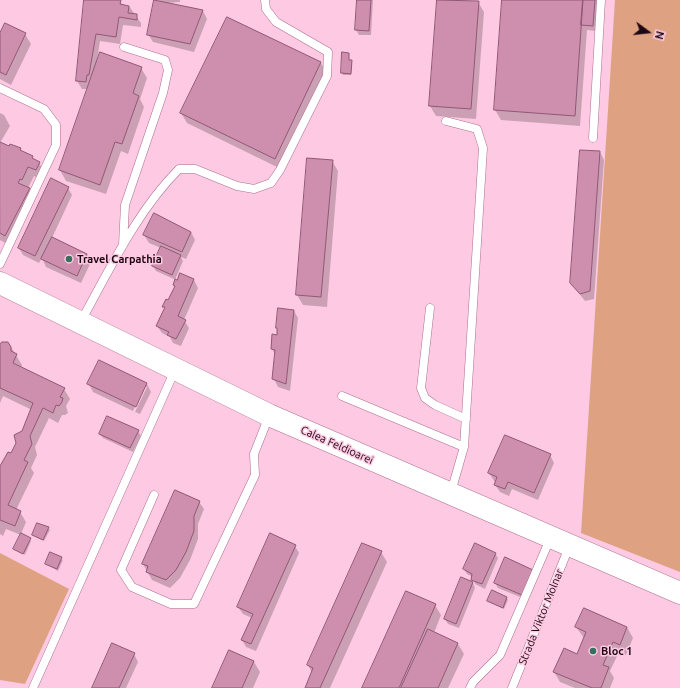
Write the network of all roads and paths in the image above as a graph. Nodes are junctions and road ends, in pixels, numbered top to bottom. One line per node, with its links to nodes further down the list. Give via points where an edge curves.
1 (265, 0): 7 (lane, via 266,9 276,22 328,52 327,76 280,170 271,183 254,189 237,186 194,169 179,169 163,185)
2 (601, 0): 6 (lane)
3 (124, 47): 7 (lane, via 165,60 168,70 163,93 125,205)
4 (0, 88): 8 (lane, via 44,109 56,125 56,145)
5 (446, 121): 15 (lane, via 477,129 483,148)
6 (593, 138)
7 (123, 245): 11 (lane)
8 (0, 264)
9 (0, 283): 11 (main road, Calea Feldioarei)
10 (430, 308): 15 (lane, via 421,388 425,398 434,405)
11 (80, 324): 12 (main road, Calea Feldioarei)
12 (175, 370): 14 (main road, Calea Feldioarei); 21 (lane)
13 (342, 396): 16 (lane)
14 (269, 415): 17 (lane, via 254,454 255,475 194,604 171,604 132,587 121,570); 18 (main road, Calea Feldioarei)
15 (466, 419): 16 (lane)
16 (464, 447): 18 (lane)
17 (154, 495)
18 (450, 495): 19 (main road, Calea Feldioarei)
19 (560, 542): 20 (main road, Calea Feldioarei); 22 (lane, via 500,655); 23 (lane, Strada Viktor Molnar)
20 (680, 594)
21 (33, 688)
22 (470, 688)
23 (512, 688)

